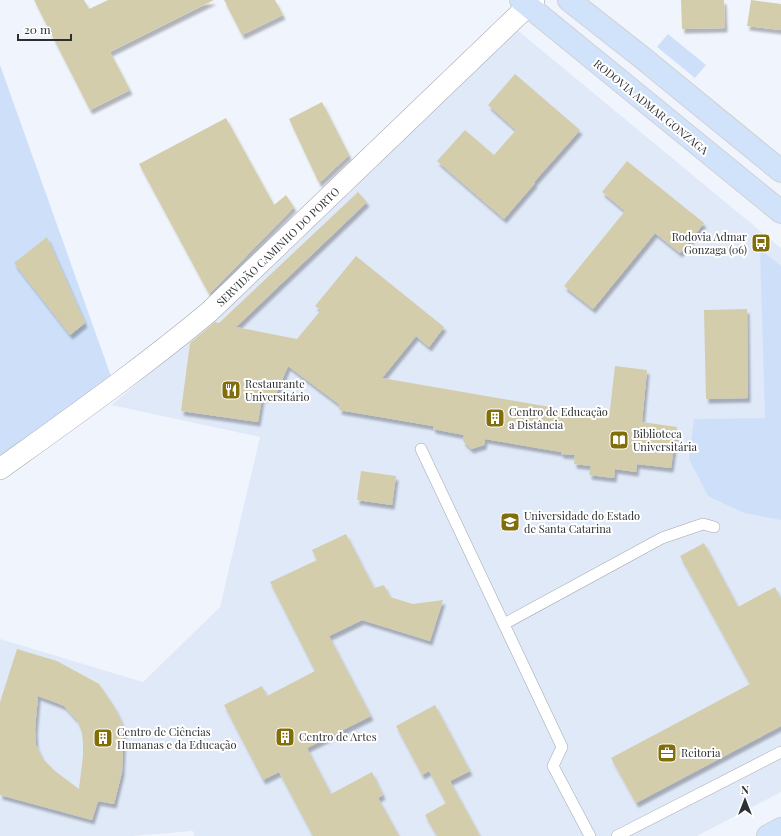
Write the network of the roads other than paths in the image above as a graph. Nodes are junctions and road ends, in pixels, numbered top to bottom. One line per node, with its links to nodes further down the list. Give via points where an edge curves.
1 (569, 0): 3 (main road)
2 (527, 2): 4 (main road, RODOVIA ADMAR GONZAGA); 6 (street, SERVIDÃO CAMINHO DO PORTO, via 210,312 108,392)
3 (781, 171)
4 (781, 212)
5 (422, 449): 8 (lane)
6 (0, 469)
7 (714, 527): 8 (lane, via 703,524 662,538)
8 (504, 624): 11 (lane, via 562,747 553,766)
9 (781, 752): 12 (lane)
10 (781, 829): 13 (main road)
11 (590, 836)
12 (617, 836)
13 (768, 836)

